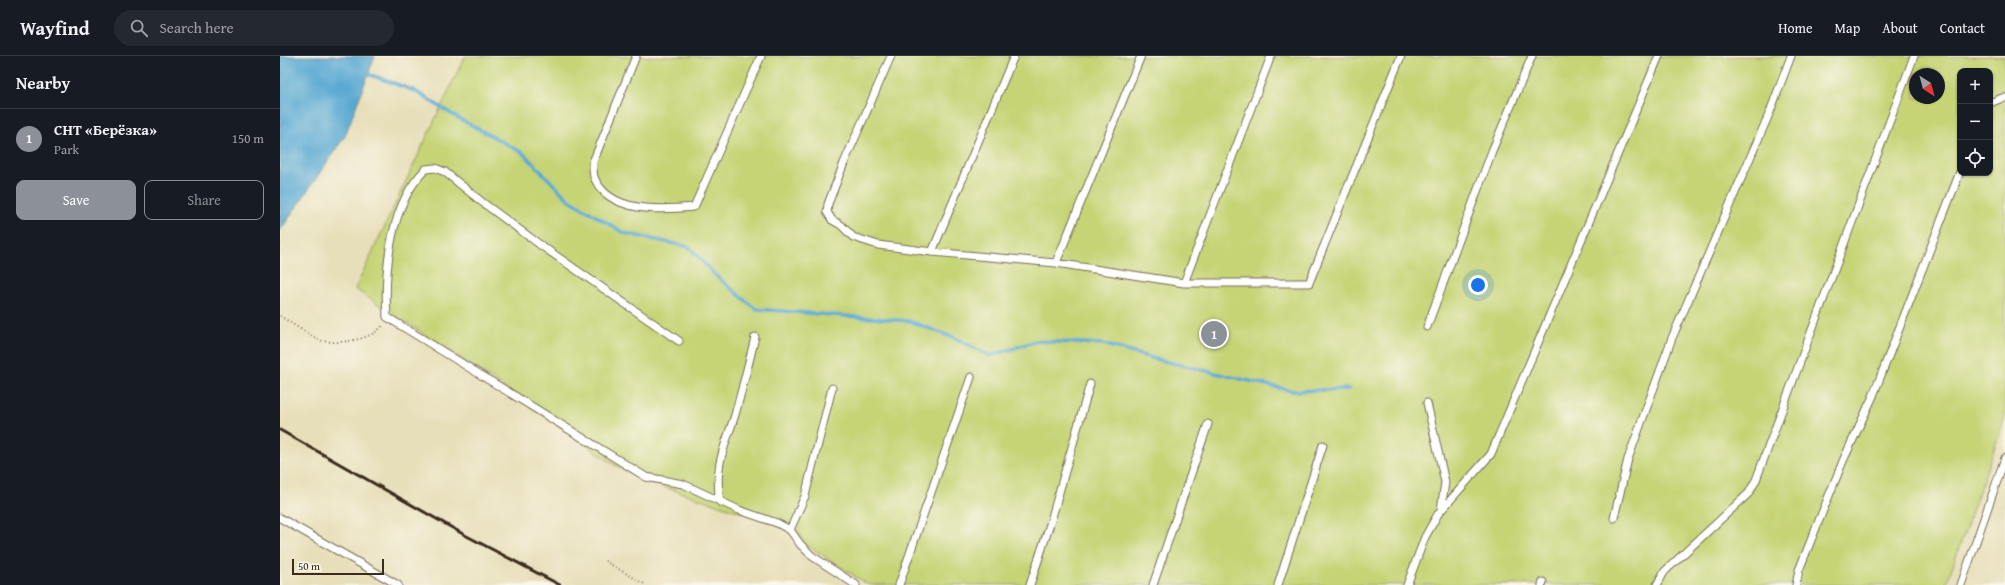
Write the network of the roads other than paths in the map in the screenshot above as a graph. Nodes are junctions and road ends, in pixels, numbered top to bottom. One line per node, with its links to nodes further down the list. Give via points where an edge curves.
1 (636, 56): 2 (lane, via 593,162 594,176 602,190 620,201 642,209 660,210 694,207)
2 (761, 56)
3 (891, 56): 15 (lane, via 844,163 827,212 832,220 853,237 878,244)
4 (1014, 56): 15 (lane)
5 (1141, 56): 16 (lane)
6 (1271, 56): 17 (lane)
7 (1401, 56): 17 (lane, via 1309,283)
8 (1532, 56): 18 (lane, via 1492,151)
9 (1659, 56): 29 (lane, via 1491,454)
10 (1792, 56): 31 (lane, via 1672,338 1628,459)
11 (1914, 56): 40 (lane, via 1756,480 1749,493 1664,572)
12 (2005, 98): 13 (lane)
13 (1993, 102)
14 (1958, 176): 41 (lane, via 1876,389 1843,461 1799,570)
15 (932, 252): 16 (lane)
16 (1056, 263): 17 (lane)
17 (1184, 283)
18 (1427, 327)
19 (755, 337): 28 (lane, via 720,459)
20 (679, 341): 28 (lane, via 539,244 445,172 435,168 426,169 417,177 396,225 387,273 387,317 646,477 683,484)
21 (971, 377): 35 (lane)
22 (1090, 384): 36 (lane)
23 (832, 388): 32 (lane, via 805,496)
24 (1427, 403): 29 (lane, via 1445,482)
25 (1208, 424): 37 (lane)
26 (1323, 445): 38 (lane)
27 (2005, 458): 42 (lane)
28 (720, 502): 32 (lane)
29 (1440, 510): 39 (lane, via 1425,537)
30 (280, 518): 33 (lane)
31 (1614, 518)
32 (790, 530): 34 (lane, via 812,556)
33 (398, 585)
34 (856, 585)
35 (899, 585)
36 (1030, 585)
37 (1153, 585)
38 (1278, 585)
39 (1407, 585)
40 (1658, 585)
41 (1796, 585)
42 (1961, 585)

